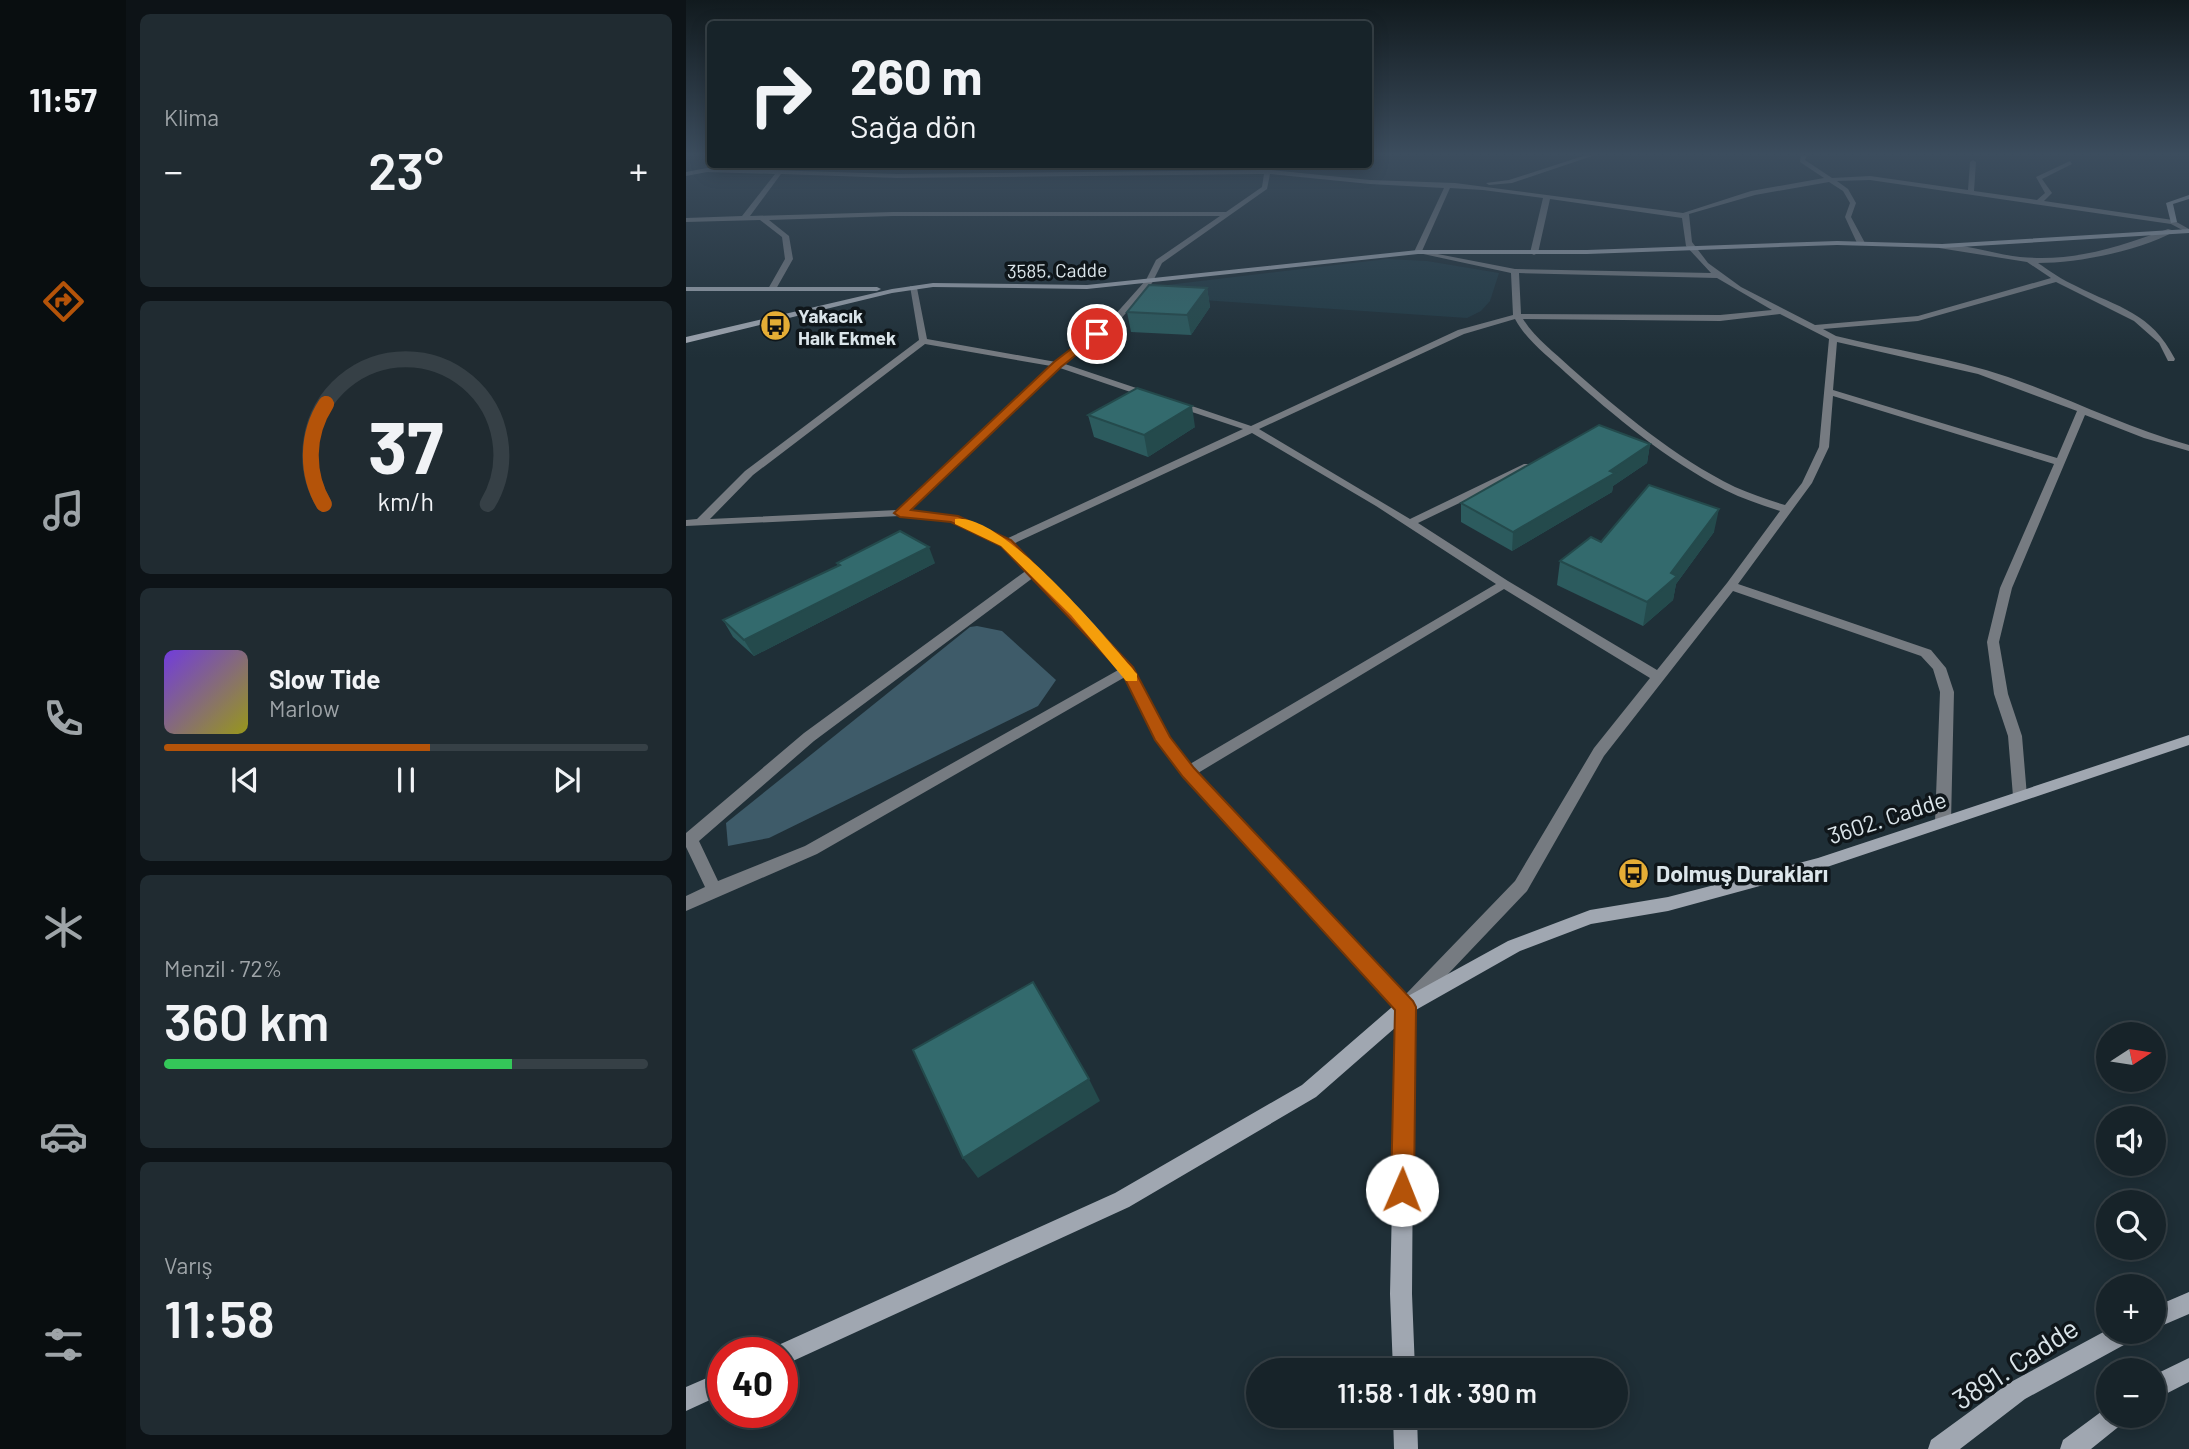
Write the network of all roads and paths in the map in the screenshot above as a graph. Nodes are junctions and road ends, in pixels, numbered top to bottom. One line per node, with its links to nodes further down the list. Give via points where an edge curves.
1 (768, 223): 23 (street, via 785,236 789,259)
2 (1217, 223): 20 (street, via 1160,261)
3 (1431, 223): 14 (street)
4 (1541, 223): 15 (street)
5 (1685, 223): 13 (street)
6 (1851, 223): 11 (street)
7 (2154, 223): 9 (street)
8 (2172, 223): 9 (main road)
9 (2172, 226): 10 (main road, 3585. Cadde); 12 (main road, 3585. Cadde); 16 (street, via 2097,256)
10 (2189, 231)
11 (1861, 243): 12 (main road, 3585. Cadde); 13 (main road, 3585. Cadde)
12 (1942, 246): 16 (street)
13 (1690, 248): 15 (main road, 3585. Cadde); 18 (street)
14 (1418, 252): 15 (main road, 3585. Cadde); 17 (street); 20 (main road, 3585. Cadde)
15 (1534, 253)
16 (2028, 259): 19 (street)
17 (1515, 271): 18 (street); 25 (street)
18 (1724, 276): 24 (street, via 1750,295)
19 (2057, 279): 26 (street, via 1918,318); 30 (street, via 2117,306 2150,327)
20 (1149, 281): 21 (main road, 3585. Cadde, via 1058,288 955,284); 31 (street, via 1116,319)
21 (913, 288): 23 (main road); 28 (main road, 3585. Cadde); 29 (street)
22 (686, 289): 23 (main road)
23 (772, 289)
24 (1784, 310): 25 (street, via 1720,318); 26 (street)
25 (1517, 316): 34 (street, via 1526,331); 36 (street, via 1461,332)
26 (1815, 327): 27 (street)
27 (1833, 338): 32 (street); 33 (street, via 1978,371)
28 (686, 340)
29 (923, 341): 31 (street); 42 (street, via 749,473)
30 (2171, 359)
31 (1058, 365): 36 (street); 41 (street)
32 (1830, 392): 39 (street); 40 (street, via 1824,447 1807,483)
33 (2082, 411): 37 (street); 39 (street)
34 (1624, 419): 35 (street); 40 (street, via 1670,453 1732,489)
35 (1612, 425)
36 (1252, 429): 44 (street); 45 (street)
37 (2189, 448)
38 (1540, 460): 44 (street)
39 (2059, 462): 53 (street, via 2006,588 1993,642 2001,694 2015,736)
40 (1787, 510): 48 (street)
41 (900, 513): 42 (street); 45 (street, via 953,519)
42 (700, 522): 43 (street)
43 (686, 523)
44 (1410, 523): 47 (street)
45 (1006, 543): 46 (street)
46 (1034, 571): 49 (street); 55 (street, via 809,737 690,839)
47 (1504, 584): 50 (street); 52 (street)
48 (1731, 586): 50 (street); 54 (street, via 1926,653 1939,668 1947,692)
49 (1128, 670): 52 (street, via 1163,740); 55 (street, via 811,850)
50 (1658, 677): 57 (street, via 1599,752 1521,886)
51 (2189, 740): 53 (main road, 3602. Cadde)
52 (1188, 772): 57 (street)
53 (2020, 796): 54 (main road, 3602. Cadde)
54 (1943, 822): 57 (main road, 3602. Cadde, via 1729,889 1590,917 1514,947)
55 (714, 890): 56 (street)
56 (686, 904)
57 (1405, 1007): 61 (main road, 3602. Cadde, via 1309,1091 1122,1200); 62 (main road)
58 (2189, 1303): 59 (main road)
59 (2166, 1313)
60 (2103, 1344): 70 (main road, 3891. Cadde, via 2017,1391)
61 (798, 1348)
62 (1404, 1358)
63 (2189, 1369): 64 (main road)
64 (2166, 1381)
65 (707, 1389): 66 (main road)
66 (686, 1399)
67 (1405, 1428): 69 (main road)
68 (2099, 1428): 71 (main road)
69 (1406, 1449)
70 (1940, 1449)
71 (2072, 1449)

